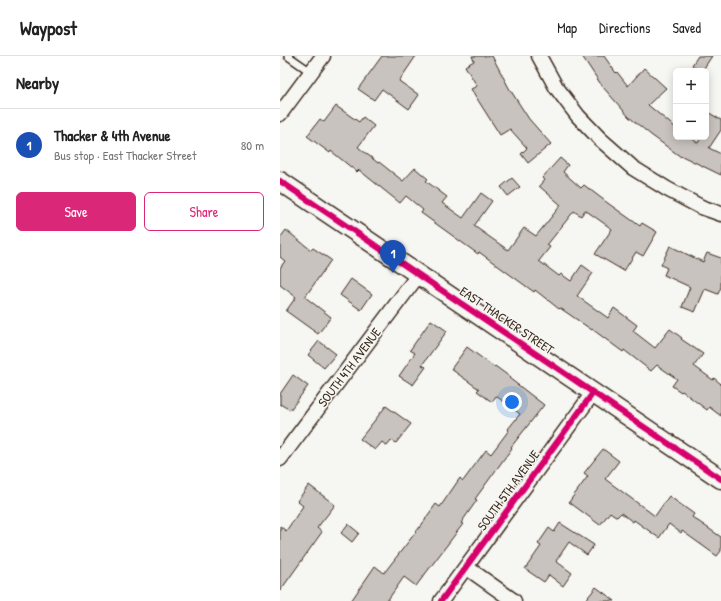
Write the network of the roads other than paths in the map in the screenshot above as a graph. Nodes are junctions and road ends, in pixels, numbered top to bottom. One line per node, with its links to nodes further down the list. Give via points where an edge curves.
1 (288, 56): 4 (lane)
2 (323, 56): 4 (street)
3 (539, 56): 7 (street, via 556,87 578,116 633,168 701,207)
4 (311, 72): 5 (street)
5 (280, 114)
6 (280, 181): 8 (street, EAST THACKER STREET)
7 (721, 214)
8 (419, 274): 9 (street, EAST THACKER STREET); 10 (street, SOUTH 4TH AVENUE)
9 (593, 392): 11 (street, EAST THACKER STREET); 12 (street, SOUTH 5TH AVENUE)
10 (282, 452)
11 (721, 479)
12 (466, 568): 13 (street, SOUTH 5TH AVENUE); 14 (street)
13 (441, 601)
14 (514, 601)

